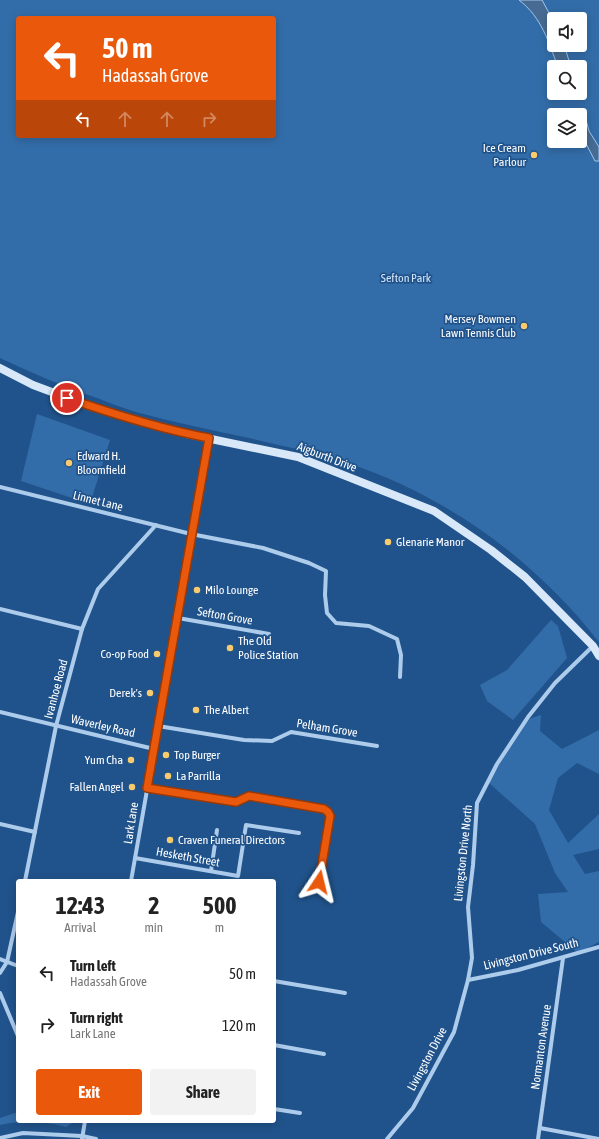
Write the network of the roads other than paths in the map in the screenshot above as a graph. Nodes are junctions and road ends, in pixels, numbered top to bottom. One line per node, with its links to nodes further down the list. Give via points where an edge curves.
1 (0, 368): 2 (street, Aigburth Drive, via 33,385 92,407)
2 (209, 438): 5 (street, Lark Lane); 10 (street, Aigburth Drive, via 298,457 434,511 525,577)
3 (0, 487): 4 (street, Linnet Lane)
4 (156, 525): 5 (street, Linnet Lane); 8 (street, Ivanhoe Road, via 98,589)
5 (191, 534): 7 (street, Lark Lane); 12 (street, Linnet Lane, via 263,548 326,571 327,614 336,623 369,626 397,639 401,655)
6 (0, 609): 8 (street)
7 (178, 618): 9 (street, Sefton Grove); 15 (street, Lark Lane)
8 (82, 630): 14 (street, Ivanhoe Road)
9 (269, 634)
10 (592, 646): 11 (street, Aigburth Drive); 35 (street, Livingston Drive North, via 555,683 528,717 497,764 477,803 468,907 472,958)
11 (599, 656)
12 (400, 676)
13 (0, 712): 14 (street, Waverley Road)
14 (56, 726): 17 (street, Waverley Road); 21 (street, Ivanhoe Road)
15 (158, 726): 16 (street, Pelham Grove, via 244,740 272,741 290,732); 17 (street, Lark Lane)
16 (377, 746)
17 (154, 749): 18 (street, Lark Lane)
18 (147, 788): 23 (street, Lark Lane); 27 (street, via 236,802 249,796 324,809 330,816)
19 (0, 824): 21 (street)
20 (218, 830): 24 (street)
21 (35, 832): 25 (street, Ivanhoe Road)
22 (299, 833): 24 (street, Hesketh Street, via 246,825 238,876)
23 (135, 858): 24 (street, Hesketh Street); 26 (street, Lark Lane)
24 (211, 871)
25 (25, 879)
26 (131, 879)
27 (319, 882)
28 (16, 921): 32 (street)
29 (599, 947): 30 (street, Livingston Drive South)
30 (563, 958): 35 (street, Livingston Drive South); 45 (street, Normanton Avenue)
31 (0, 960): 32 (street)
32 (7, 962): 33 (street); 34 (street)
33 (16, 965)
34 (0, 973)
35 (468, 980): 49 (street, Livingston Drive, via 454,1032 413,1108)
36 (276, 981): 38 (street)
37 (0, 993): 39 (street)
38 (345, 993)
39 (16, 1031)
40 (276, 1045): 41 (street)
41 (324, 1054)
42 (276, 1109): 43 (street)
43 (300, 1113)
44 (85, 1123): 47 (street)
45 (540, 1128): 50 (street, Normanton Avenue); 51 (street)
46 (0, 1138): 47 (street, via 23,1133)
47 (82, 1138): 48 (street)
48 (96, 1139)
49 (387, 1139)
50 (538, 1139)
51 (599, 1139)

